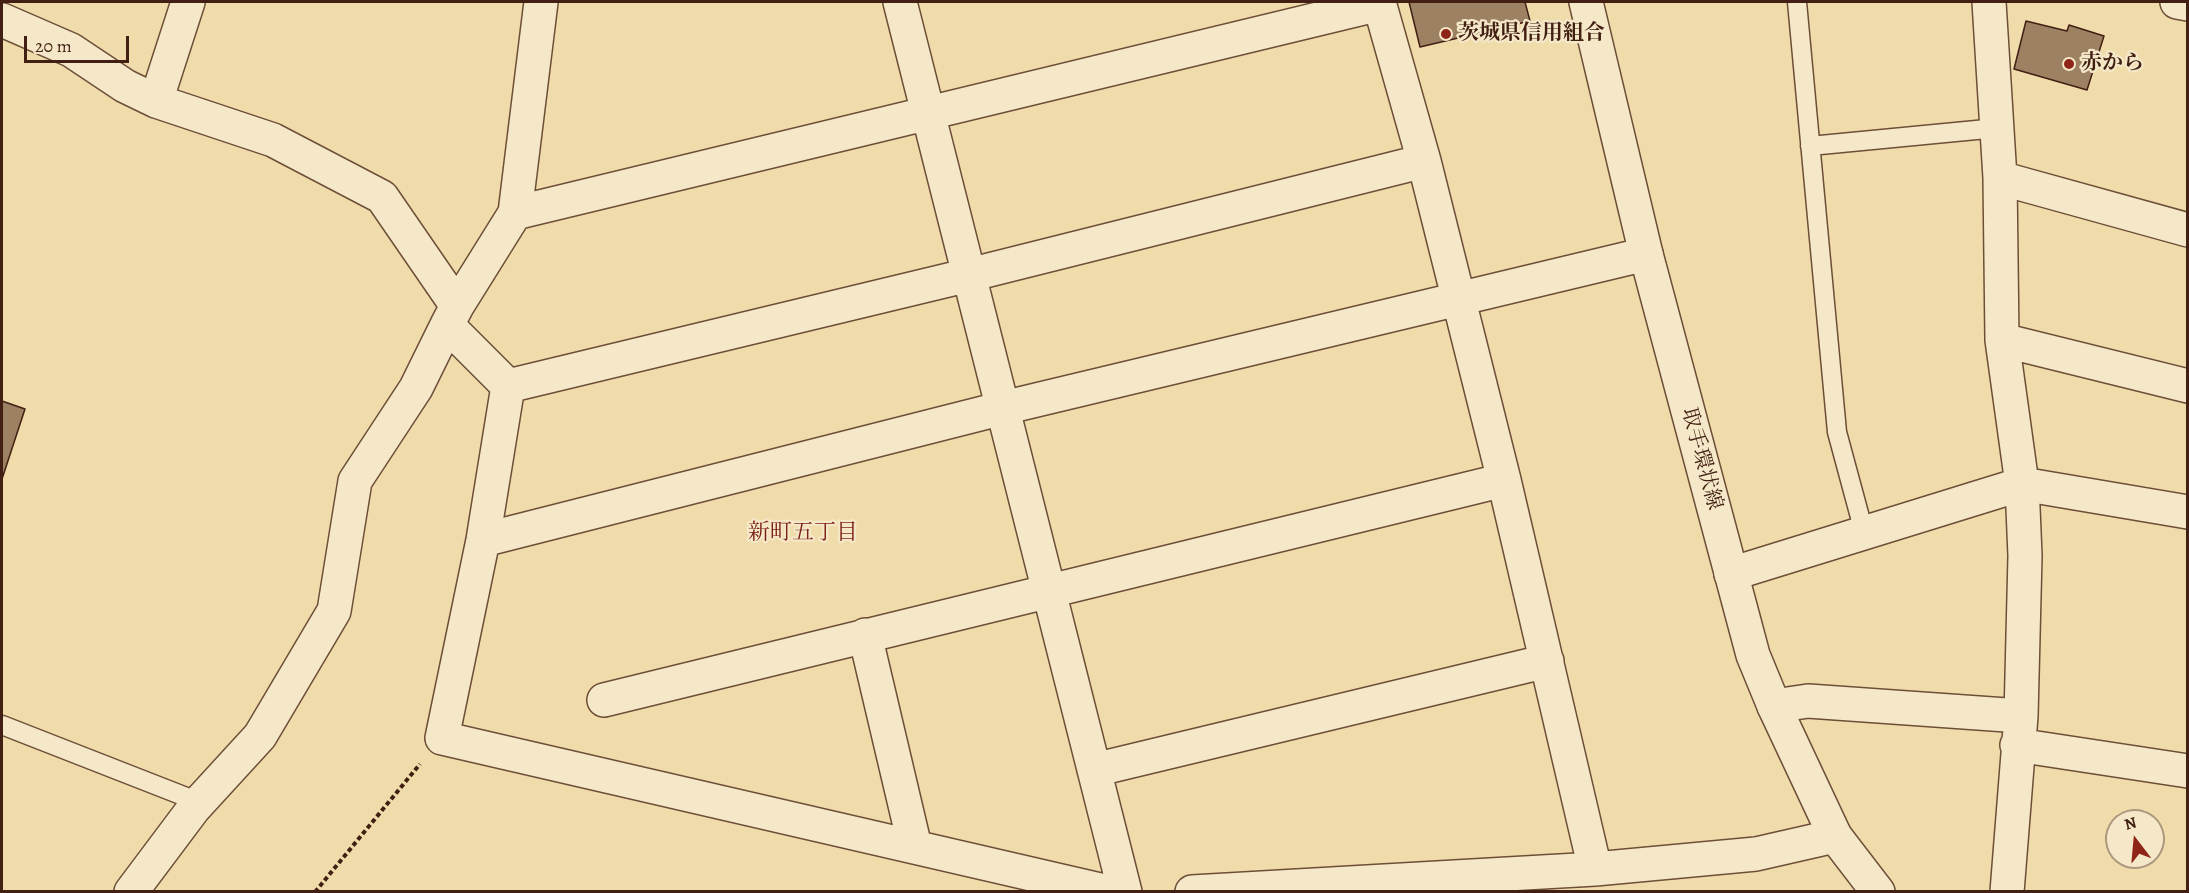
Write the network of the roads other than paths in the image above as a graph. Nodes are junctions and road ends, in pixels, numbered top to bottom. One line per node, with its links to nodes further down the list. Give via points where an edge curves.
1 (188, 2): 11 (street)
2 (541, 2): 17 (street)
3 (900, 2): 12 (street)
4 (1586, 2): 19 (street, 取手環状線)
5 (1797, 2): 14 (lane)
6 (1989, 2): 13 (street)
7 (2177, 2): 9 (street)
8 (1380, 3): 12 (street); 15 (street)
9 (2187, 4)
10 (2, 20): 11 (street, via 71,50 125,86)
11 (156, 101): 22 (street, via 273,140 382,197)
12 (929, 114): 17 (street); 20 (street)
13 (1998, 128): 14 (lane); 16 (street)
14 (1810, 146): 30 (lane, via 1837,432)
15 (1424, 161): 20 (street); 21 (street)
16 (2000, 178): 18 (street); 23 (street)
17 (515, 213): 22 (street)
18 (2187, 230)
19 (1646, 254): 21 (street); 32 (street, 取手環状線)
20 (969, 275): 25 (street); 26 (street)
21 (1459, 300): 26 (street); 27 (street)
22 (452, 315): 25 (street); 42 (street, via 416,388 355,481 334,611 260,736)
23 (2002, 340): 24 (street); 28 (street)
24 (2187, 386)
25 (508, 387): 31 (street)
26 (1003, 408): 31 (street); 33 (street)
27 (1504, 480): 33 (street); 35 (street)
28 (2022, 484): 29 (street); 30 (street); 39 (street, via 2025,556)
29 (2187, 512)
30 (1864, 532): 32 (street)
31 (483, 540): 44 (street, via 442,738)
32 (1731, 574): 37 (street, 取手環状線, via 1754,655)
33 (1048, 590): 34 (street); 40 (street)
34 (865, 635): 36 (street); 44 (street)
35 (1547, 661): 40 (street); 45 (street)
36 (604, 700)
37 (1774, 706): 39 (street, via 1808,701); 43 (street, 取手環状線)
38 (2, 725): 42 (lane)
39 (2019, 730): 41 (street); 51 (street)
40 (1094, 770): 48 (street)
41 (2187, 771)
42 (199, 802): 46 (street)
43 (1835, 836): 45 (street, via 1756,854); 50 (street, 取手環状線)
44 (915, 847): 47 (street)
45 (1595, 869): 49 (street)
46 (131, 891)
47 (1109, 891)
48 (1125, 891)
49 (1192, 891)
50 (1878, 891)
51 (2007, 891)

